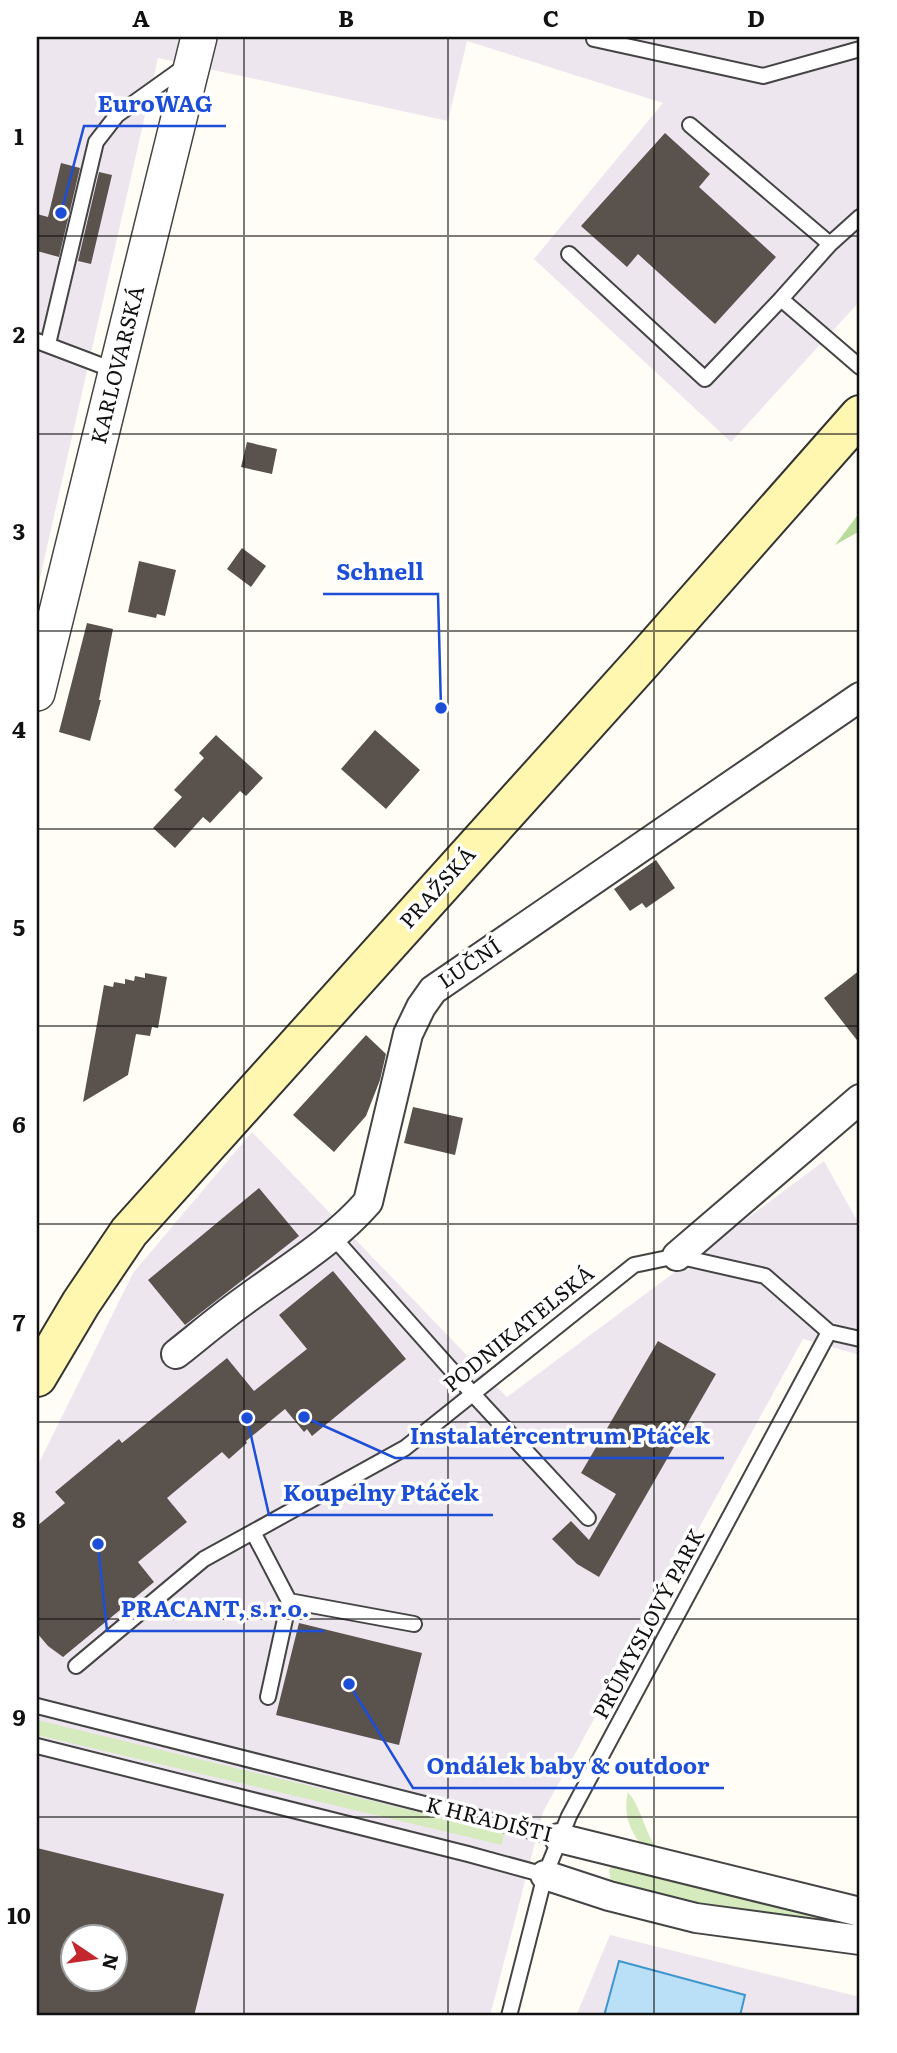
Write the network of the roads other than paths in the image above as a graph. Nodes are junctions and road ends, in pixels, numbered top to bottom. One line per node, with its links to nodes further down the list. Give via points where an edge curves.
1 (594, 37): 3 (lane, via 763,76)
2 (196, 48): 9 (lane, via 117,115 96,142); 11 (street, KARLOVARSKÁ)
3 (860, 49)
4 (690, 125): 6 (lane)
5 (860, 217): 6 (lane)
6 (830, 244): 8 (lane)
7 (569, 254): 8 (lane, via 705,379)
8 (781, 299): 10 (lane)
9 (42, 343): 11 (lane)
10 (860, 367)
11 (116, 371): 13 (street, KARLOVARSKÁ)
12 (860, 415): 21 (main road, PRAŽSKÁ, via 129,1232)
13 (37, 693)
14 (860, 697): 16 (street, LUČNÍ, via 433,990 408,1034 368,1202)
15 (860, 1099): 17 (street)
16 (333, 1237): 20 (street, LUČNÍ); 22 (lane)
17 (677, 1256): 18 (lane, PODNIKATELSKÁ, via 765,1276); 22 (lane, PODNIKATELSKÁ, via 634,1265)
18 (830, 1332): 19 (lane); 31 (lane, PRŮMYSLOVÝ PARK)
19 (860, 1339)
20 (176, 1354)
21 (37, 1377)
22 (472, 1393): 23 (lane); 24 (lane, PODNIKATELSKÁ, via 405,1448)
23 (588, 1518)
24 (253, 1532): 25 (lane); 27 (lane, PODNIKATELSKÁ, via 204,1559)
25 (289, 1601): 26 (lane); 28 (lane)
26 (414, 1624)
27 (76, 1666)
28 (268, 1698)
29 (37, 1706): 31 (lane, K HRADIŠTI)
30 (37, 1746): 32 (lane, K HRADIŠTI)
31 (559, 1838): 32 (lane, PRŮMYSLOVÝ PARK); 33 (street, K HRADIŠTI)
32 (545, 1875): 34 (street, K HRADIŠTI, via 696,1918); 35 (lane, PRŮMYSLOVÝ PARK)
33 (860, 1912)
34 (860, 1940)
35 (509, 2016)

